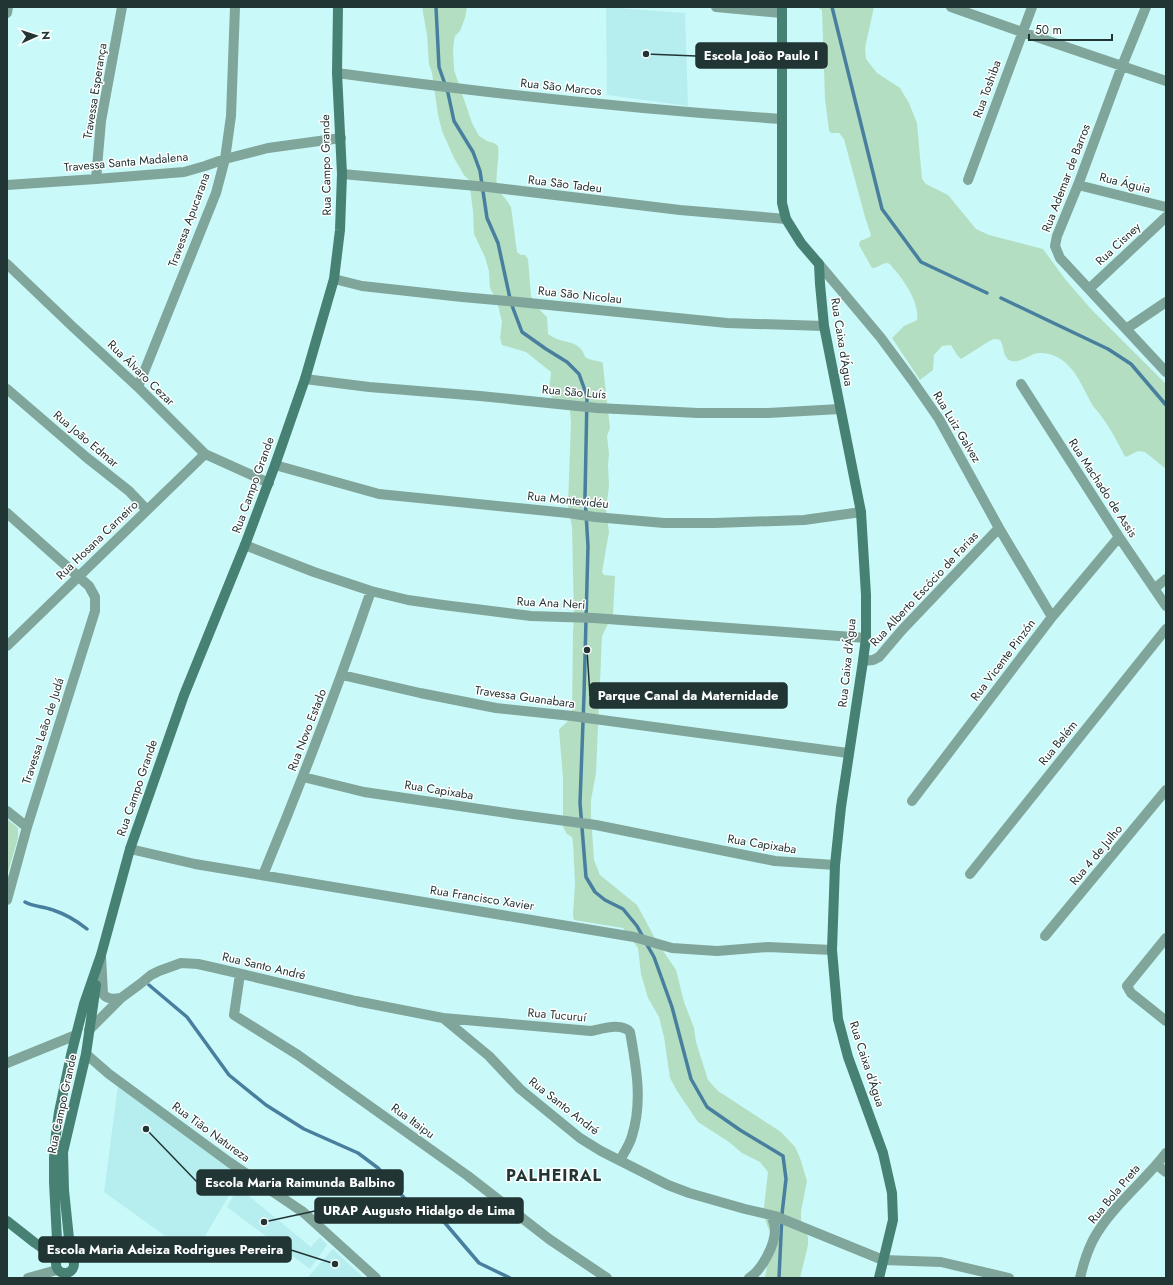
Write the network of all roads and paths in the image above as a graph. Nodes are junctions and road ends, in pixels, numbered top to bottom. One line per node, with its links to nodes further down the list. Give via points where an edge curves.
1 (8, 7): 10 (street)
2 (122, 7): 19 (street, Travessa Esperança, via 101,121)
3 (235, 7): 17 (street, Travessa Apucarana, via 231,116)
4 (338, 7): 13 (street, Rua Campo Grande)
5 (716, 7): 9 (street)
6 (951, 7): 11 (street)
7 (1032, 7): 11 (street, Rua Toshiba)
8 (1146, 7): 12 (street, Rua Ademar de Barros)
9 (781, 10): 15 (street)
10 (7, 13)
11 (1022, 32): 12 (street); 20 (street, Rua Toshiba)
12 (1122, 66): 14 (street); 22 (street, Rua Ademar de Barros)
13 (337, 73): 15 (street, Rua São Marcos, via 603,105); 16 (street, Rua Campo Grande)
14 (1166, 81)
15 (782, 119): 25 (street, via 782,203)
16 (341, 138): 17 (street, Travessa Santa Madalena, via 268,148); 18 (street, Rua Campo Grande)
17 (225, 159): 19 (street, Travessa Santa Madalena, via 184,172); 36 (street, Travessa Apucarana, via 216,193)
18 (342, 174): 25 (street, Rua São Tadeu); 28 (street, Rua Campo Grande, via 340,230)
19 (96, 179): 21 (street, Travessa Santa Madalena)
20 (968, 180)
21 (7, 185)
22 (1078, 185): 23 (street, Rua Águia); 29 (street, Rua Ademar de Barros, via 1055,246 1060,258)
23 (1166, 207)
24 (1166, 217): 29 (street, Rua Cisney)
25 (786, 219): 27 (street, via 801,243)
26 (7, 264): 36 (street, Rua Álvaro Cezar)
27 (819, 264): 31 (street, Rua Caixa d'Água); 45 (street, Rua Luiz Galvez, via 881,338 934,412)
28 (334, 279): 31 (street, Rua São Nicolau, via 362,286 726,323); 34 (street, Rua Campo Grande)
29 (1089, 289): 32 (street, Rua Ademar de Barros)
30 (1166, 302): 32 (street)
31 (824, 326): 38 (street, Rua Caixa d'Água)
32 (1126, 329): 33 (street, Rua Ademar de Barros)
33 (1166, 372)
34 (305, 379): 38 (street, Rua São Luís, via 597,408 698,413); 40 (street, Rua Campo Grande)
35 (1021, 384): 46 (street, Rua Machado de Assis)
36 (138, 387): 39 (street, Rua Álvaro Cezar)
37 (7, 389): 42 (street, Rua João Edmar, via 129,491)
38 (840, 409): 43 (street, Rua Caixa d'Água)
39 (205, 454): 41 (street, Rua Álvaro Cezar); 42 (street, Rua Hosana Carneiro)
40 (275, 465): 41 (street, Rua Campo Grande); 43 (street, Rua Montevidéu, via 379,494 664,523 804,520)
41 (269, 483): 47 (street, Rua Campo Grande)
42 (147, 510): 48 (street, Rua Hosana Carneiro)
43 (862, 512): 55 (street, Rua Caixa d'Água)
44 (7, 513): 48 (street, Travessa Leão de Judá)
45 (999, 528): 53 (street, Rua Luiz Galvez); 57 (street, Rua Alberto Escócio de Farias, via 879,657)
46 (1119, 537): 50 (street, Rua Machado de Assis); 53 (street, Rua Vicente Pinzón)
47 (245, 545): 51 (street, Rua Ana Neri); 65 (street, Rua Campo Grande, via 184,695)
48 (77, 577): 56 (street, Rua Hosana Carneiro); 64 (street, Travessa Leão de Judá, via 89,586 95,597 95,611)
49 (1166, 579): 50 (street)
50 (1155, 588): 52 (street, Rua Machado de Assis)
51 (371, 591): 55 (street, Rua Ana Neri, via 408,600 531,616 594,618); 58 (street, Rua Novo Estado)
52 (1166, 606)
53 (1052, 617): 62 (street, Rua Vicente Pinzón)
54 (1166, 629): 67 (street, Rua Belém)
55 (866, 638): 57 (street, Rua Caixa d'Água)
56 (7, 646)
57 (863, 661): 59 (street, Rua Caixa d'Água)
58 (342, 675): 59 (street, Travessa Guanabara, via 496,708); 60 (street, Rua Novo Estado)
59 (848, 753): 66 (street, Rua Caixa d'Água)
60 (303, 777): 66 (street, Rua Capixaba, via 364,792 591,825 775,861); 68 (street, Rua Novo Estado)
61 (1166, 790): 70 (street, Rua 4 de Julho)
62 (912, 800)
63 (7, 811): 64 (street)
64 (27, 827): 69 (street, Travessa Leão de Judá)
65 (130, 849): 68 (street, Rua Francisco Xavier, via 194,864); 73 (street, Rua Campo Grande)
66 (835, 865): 72 (street, Rua Caixa d'Água)
67 (970, 874)
68 (263, 875): 72 (street, Rua Francisco Xavier, via 636,938 672,948 717,951 768,947)
69 (7, 900)
70 (1045, 936)
71 (1166, 938): 77 (street, via 1127,986 1131,993)
72 (832, 950): 90 (street, Rua Caixa d'Água, via 838,1019 848,1057 883,1153 892,1193 892,1220)
73 (101, 956): 75 (street, via 103,994 112,1000); 78 (street, Rua Campo Grande); 79 (street, Rua Campo Grande)
74 (240, 974): 75 (street, Rua Santo André, via 198,964 181,963 151,975); 76 (street, Rua Santo André); 95 (street, Rua Itaipu, via 234,1015 298,1055 468,1176 549,1239)
75 (121, 998): 78 (street, Rua Santo André)
76 (443, 1018): 83 (street, Rua Santo André, via 489,1056 520,1088 556,1119 580,1138); 83 (street, Rua Tucuruí, via 591,1031 620,1027 627,1029 630,1032 638,1086 638,1109 632,1136)
77 (1166, 1021)
78 (89, 1030): 79 (street); 80 (street, Rua Campo Grande)
79 (76, 1035): 81 (street); 89 (street, Rua Campo Grande, via 59,1112 54,1158)
80 (86, 1054): 88 (street, Rua Campo Grande, via 63,1152); 94 (street, Rua Tião Natureza, via 109,1074 229,1162 303,1212)
81 (7, 1063)
82 (1166, 1153): 84 (street, Rua Bola Preta)
83 (620, 1160): 86 (street, Rua Santo André, via 689,1193)
84 (1157, 1165): 85 (street); 99 (street, Rua Bola Preta, via 1109,1217 1093,1240)
85 (1166, 1172)
86 (773, 1216): 90 (street, Rua Santo André); 96 (street, via 774,1242 765,1260)
87 (7, 1221): 89 (street)
88 (71, 1258): 89 (street, via 66,1255); 92 (street, Rua Campo Grande)
89 (58, 1259): 91 (street, Rua Campo Grande, via 56,1264)
90 (883, 1260): 97 (street, Rua Caixa d'Água); 98 (street, Rua Santo André, via 941,1262)
91 (59, 1274): 92 (street); 93 (street)
92 (74, 1274)
93 (28, 1278)
94 (376, 1278)
95 (607, 1278)
96 (749, 1278)
97 (879, 1278)
98 (1009, 1278)
99 (1080, 1278)

